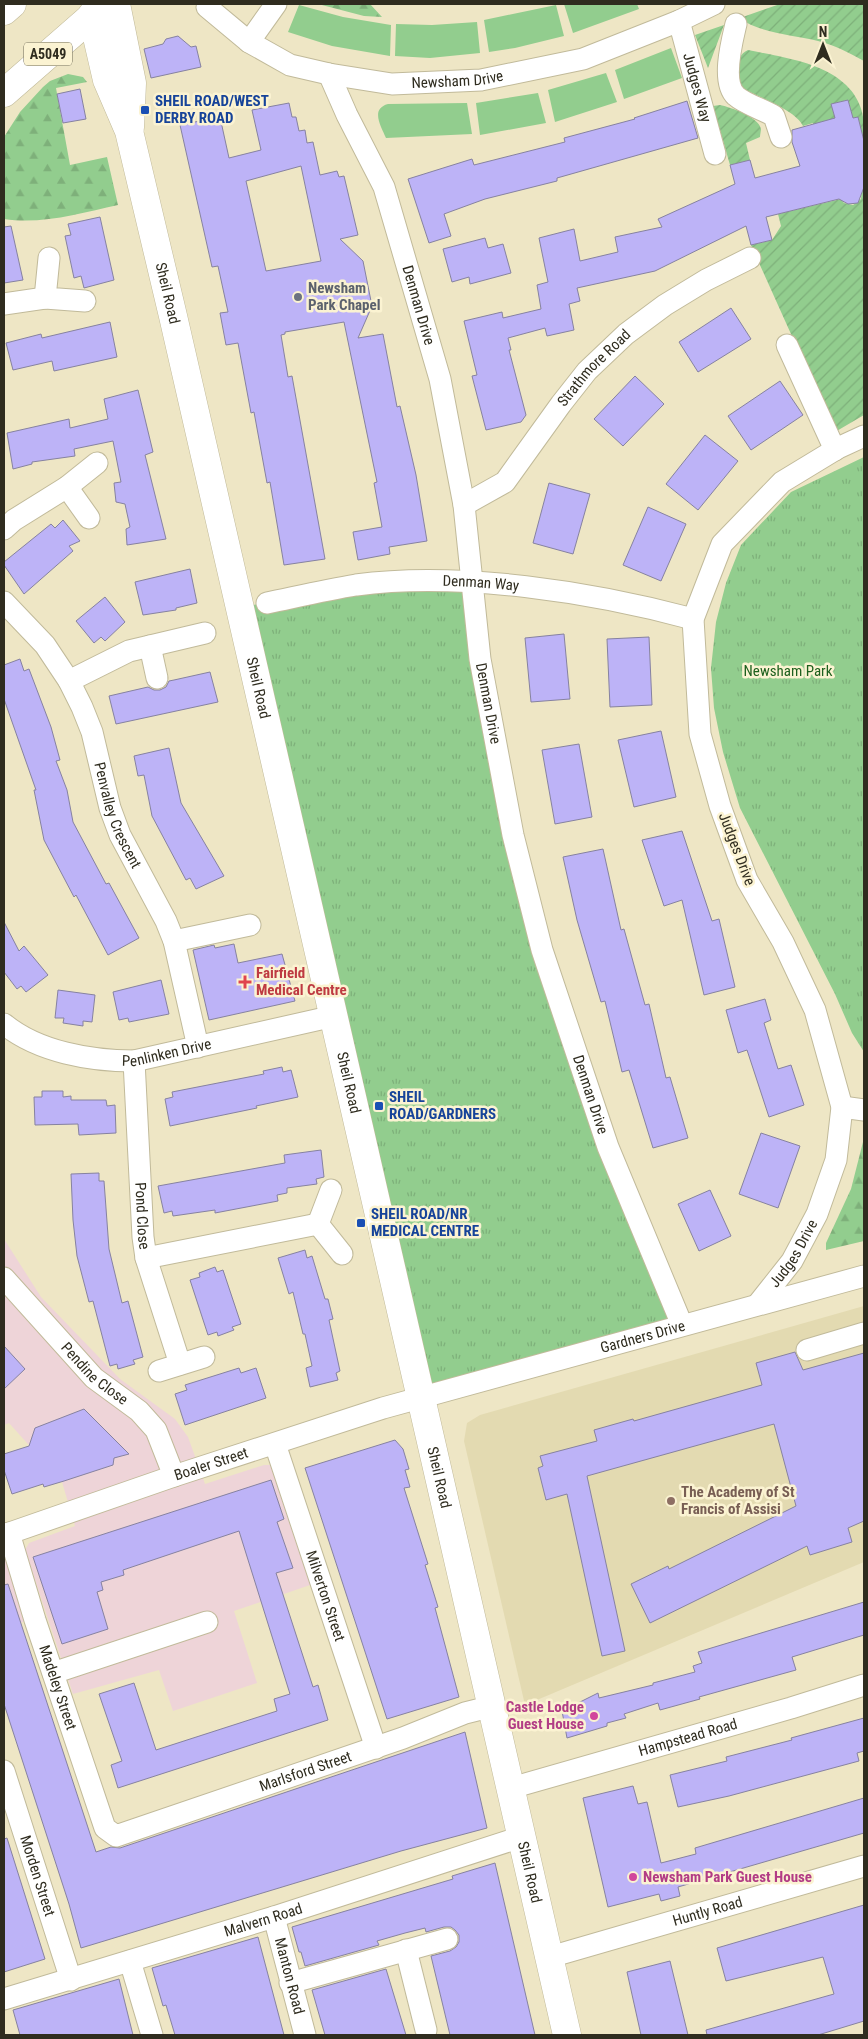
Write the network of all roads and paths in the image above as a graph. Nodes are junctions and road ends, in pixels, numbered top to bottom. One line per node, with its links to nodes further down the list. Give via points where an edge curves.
1 (12, 4): 6 (main road)
2 (276, 4): 9 (street)
3 (714, 4): 7 (street, Newsham Drive)
4 (101, 6): 11 (main road, A5049); 37 (main road, Sheil Road, via 107,80 129,130)
5 (207, 7): 9 (street, Newsham Drive)
6 (4, 11)
7 (679, 21): 10 (street, Newsham Drive, via 582,59 481,80 389,84); 13 (street, Judges Way)
8 (736, 24): 12 (street, via 729,83 735,95 774,116)
9 (249, 42): 10 (street, Newsham Drive, via 290,65)
10 (329, 74): 24 (street, Denman Drive, via 387,196 440,379)
11 (4, 94)
12 (782, 137)
13 (716, 154)
14 (49, 258): 16 (street)
15 (750, 258): 24 (street, Strathmore Road, via 706,280 626,334 587,371 505,482)
16 (45, 298): 17 (street); 18 (street)
17 (85, 301)
18 (4, 304)
19 (787, 346): 21 (street)
20 (864, 436): 21 (street, Judges Drive)
21 (835, 450): 30 (street, Judges Drive, via 782,482 722,544)
22 (97, 463): 23 (street)
23 (67, 487): 25 (street); 26 (street)
24 (464, 505): 27 (street, Denman Drive)
25 (89, 518)
26 (4, 529)
27 (472, 583): 29 (street, Denman Way, via 421,581 357,585); 30 (street, Denman Way, via 528,587 643,605); 50 (street, Denman Drive, via 480,659 513,835 542,950 608,1147)
28 (4, 602): 34 (street, Penvalley Crescent, via 45,645)
29 (267, 602)
30 (693, 619): 41 (street, Judges Drive, via 700,734 720,806 747,880 783,942 815,1010)
31 (205, 634): 32 (street)
32 (150, 646): 33 (street); 34 (street, via 129,651)
33 (157, 678)
34 (69, 681): 36 (street, Penvalley Crescent, via 92,732 120,836)
35 (250, 925): 36 (street)
36 (174, 941): 39 (street, Penvalley Crescent)
37 (334, 1016): 39 (street, Penlinken Drive); 56 (main road, Sheil Road)
38 (7, 1032): 40 (street, Penlinken Drive, via 84,1058)
39 (198, 1048): 40 (street, Penlinken Drive)
40 (134, 1061): 46 (street, Pond Close)
41 (842, 1107): 42 (street); 49 (street, Judges Drive, via 836,1160 817,1214 792,1261)
42 (864, 1110)
43 (331, 1190): 44 (street)
44 (318, 1224): 45 (street); 46 (street)
45 (342, 1254)
46 (146, 1258): 54 (street, Pond Close)
47 (864, 1276): 49 (street, Gardners Drive)
48 (4, 1278): 58 (street, Pendine Close, via 94,1378 139,1411 156,1430)
49 (758, 1304): 50 (street, Gardners Drive)
50 (682, 1325): 56 (street, Gardners Drive)
51 (864, 1333): 52 (street)
52 (807, 1350)
53 (204, 1357): 54 (street)
54 (180, 1364): 55 (street)
55 (159, 1371)
56 (420, 1397): 57 (street, Boaler Street); 63 (main road, Sheil Road)
57 (275, 1444): 58 (street, Boaler Street); 64 (street, Milverton Street)
58 (174, 1476): 59 (street, Boaler Street)
59 (6, 1534): 61 (street, Madeley Street)
60 (207, 1622): 61 (street)
61 (53, 1673): 67 (street, Madeley Street, via 105,1828)
62 (864, 1685): 66 (street, Hampstead Road)
63 (493, 1706): 64 (street, Marlsford Street, via 465,1713); 66 (main road, Sheil Road)
64 (376, 1748): 67 (street, Marlsford Street)
65 (4, 1771): 75 (street, Morden Street)
66 (511, 1788): 68 (main road, Sheil Road)
67 (116, 1836)
68 (521, 1837): 70 (street, Malvern Road); 73 (main road, Sheil Road)
69 (864, 1866): 73 (street, Huntly Road)
70 (274, 1916): 74 (street, Malvern Road); 76 (street, Manton Road)
71 (447, 1938): 72 (street)
72 (406, 1950): 76 (street); 78 (street)
73 (550, 1956): 81 (main road, Sheil Road)
74 (130, 1961): 75 (street, Malvern Road); 79 (street)
75 (71, 1980): 77 (street, Malvern Road)
76 (290, 1983): 80 (street, Manton Road)
77 (4, 1999)
78 (426, 2030)
79 (152, 2035)
80 (305, 2035)
81 (567, 2035)

